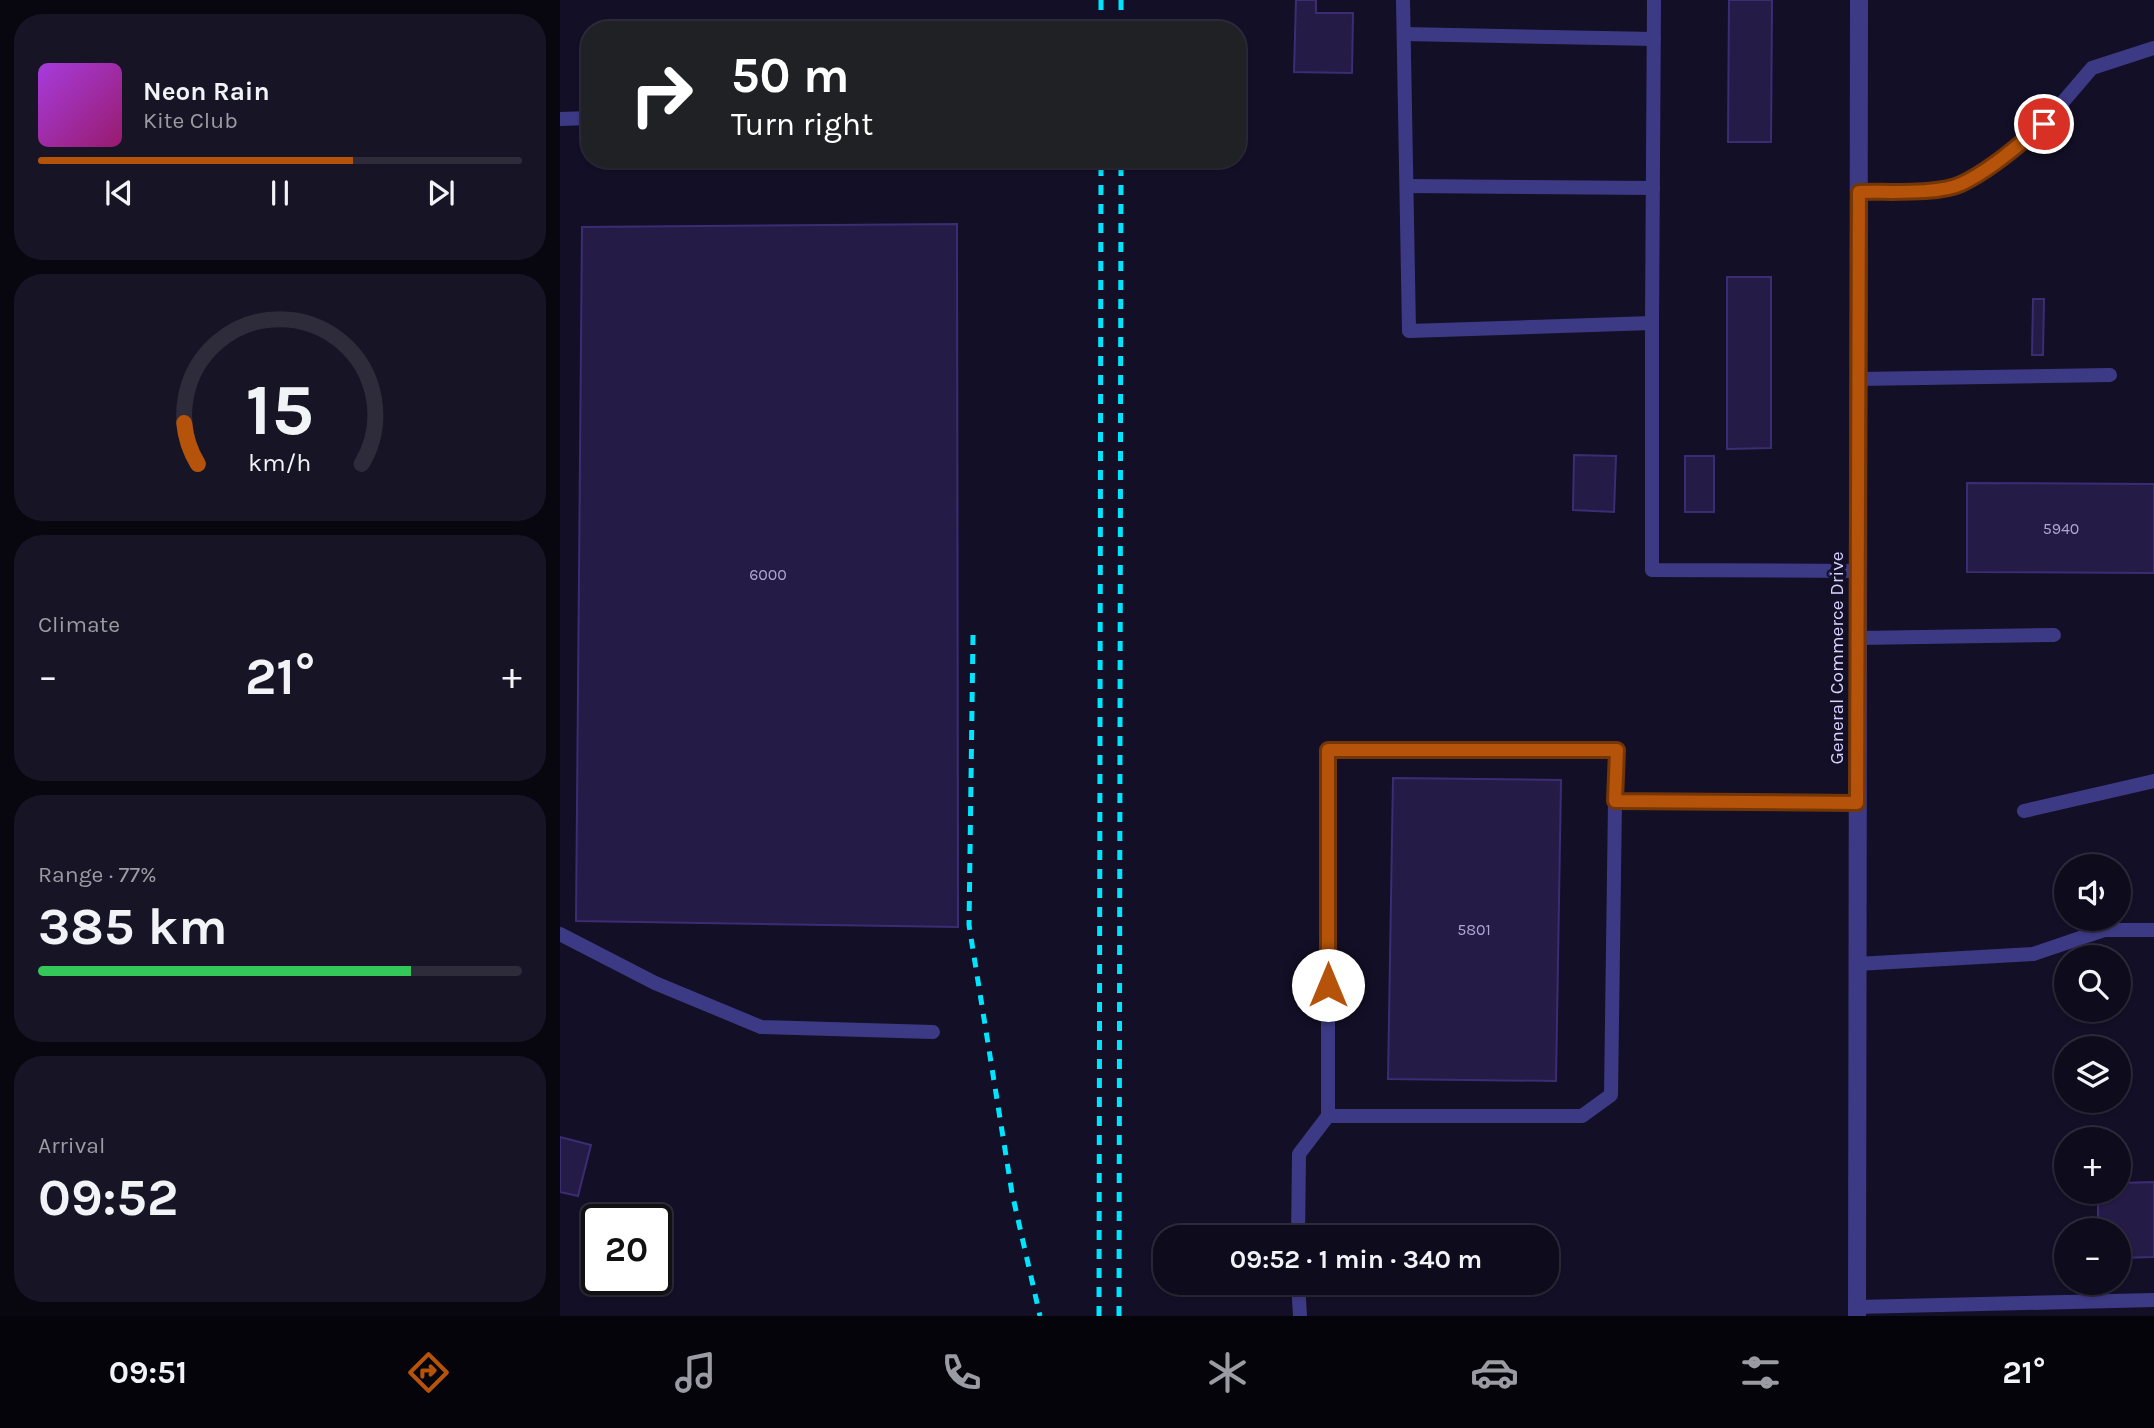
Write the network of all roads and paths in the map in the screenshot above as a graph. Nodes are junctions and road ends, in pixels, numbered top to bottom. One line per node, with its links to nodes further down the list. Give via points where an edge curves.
1 (1403, 0): 4 (lane)
2 (1654, 0): 5 (lane)
3 (1859, 0): 11 (street, General Commerce Drive)
4 (1404, 34): 5 (lane); 9 (lane)
5 (1654, 39): 10 (lane)
6 (2154, 48): 11 (lane, via 2092,68 2044,124 1960,184 1942,190)
7 (581, 118): 8 (lane)
8 (560, 119)
9 (1406, 186): 10 (lane); 12 (lane, via 1409,331)
10 (1653, 188): 12 (lane)
11 (1859, 192): 14 (street, General Commerce Drive)
12 (1652, 323): 15 (lane, via 1652,570)
13 (2110, 375): 14 (lane)
14 (1858, 379): 15 (street, General Commerce Drive)
15 (1858, 571): 17 (street, General Commerce Drive)
16 (2054, 635): 17 (lane)
17 (1858, 638): 20 (street, General Commerce Drive)
18 (2154, 781): 21 (lane)
19 (1615, 801): 20 (lane); 26 (lane, via 1611,1095 1582,1116); 26 (lane, via 1617,750 1328,750)
20 (1857, 803): 24 (street, General Commerce Drive)
21 (2024, 811)
22 (2154, 930): 24 (lane, via 2104,930 2033,954)
23 (560, 934): 25 (lane, via 655,983 761,1027)
24 (1857, 964): 30 (street, General Commerce Drive)
25 (933, 1032)
26 (1328, 1116): 27 (lane, via 1299,1154)
27 (1298, 1225)
28 (1299, 1295): 31 (lane)
29 (2154, 1300): 30 (lane)
30 (1857, 1312)
31 (1300, 1316)

